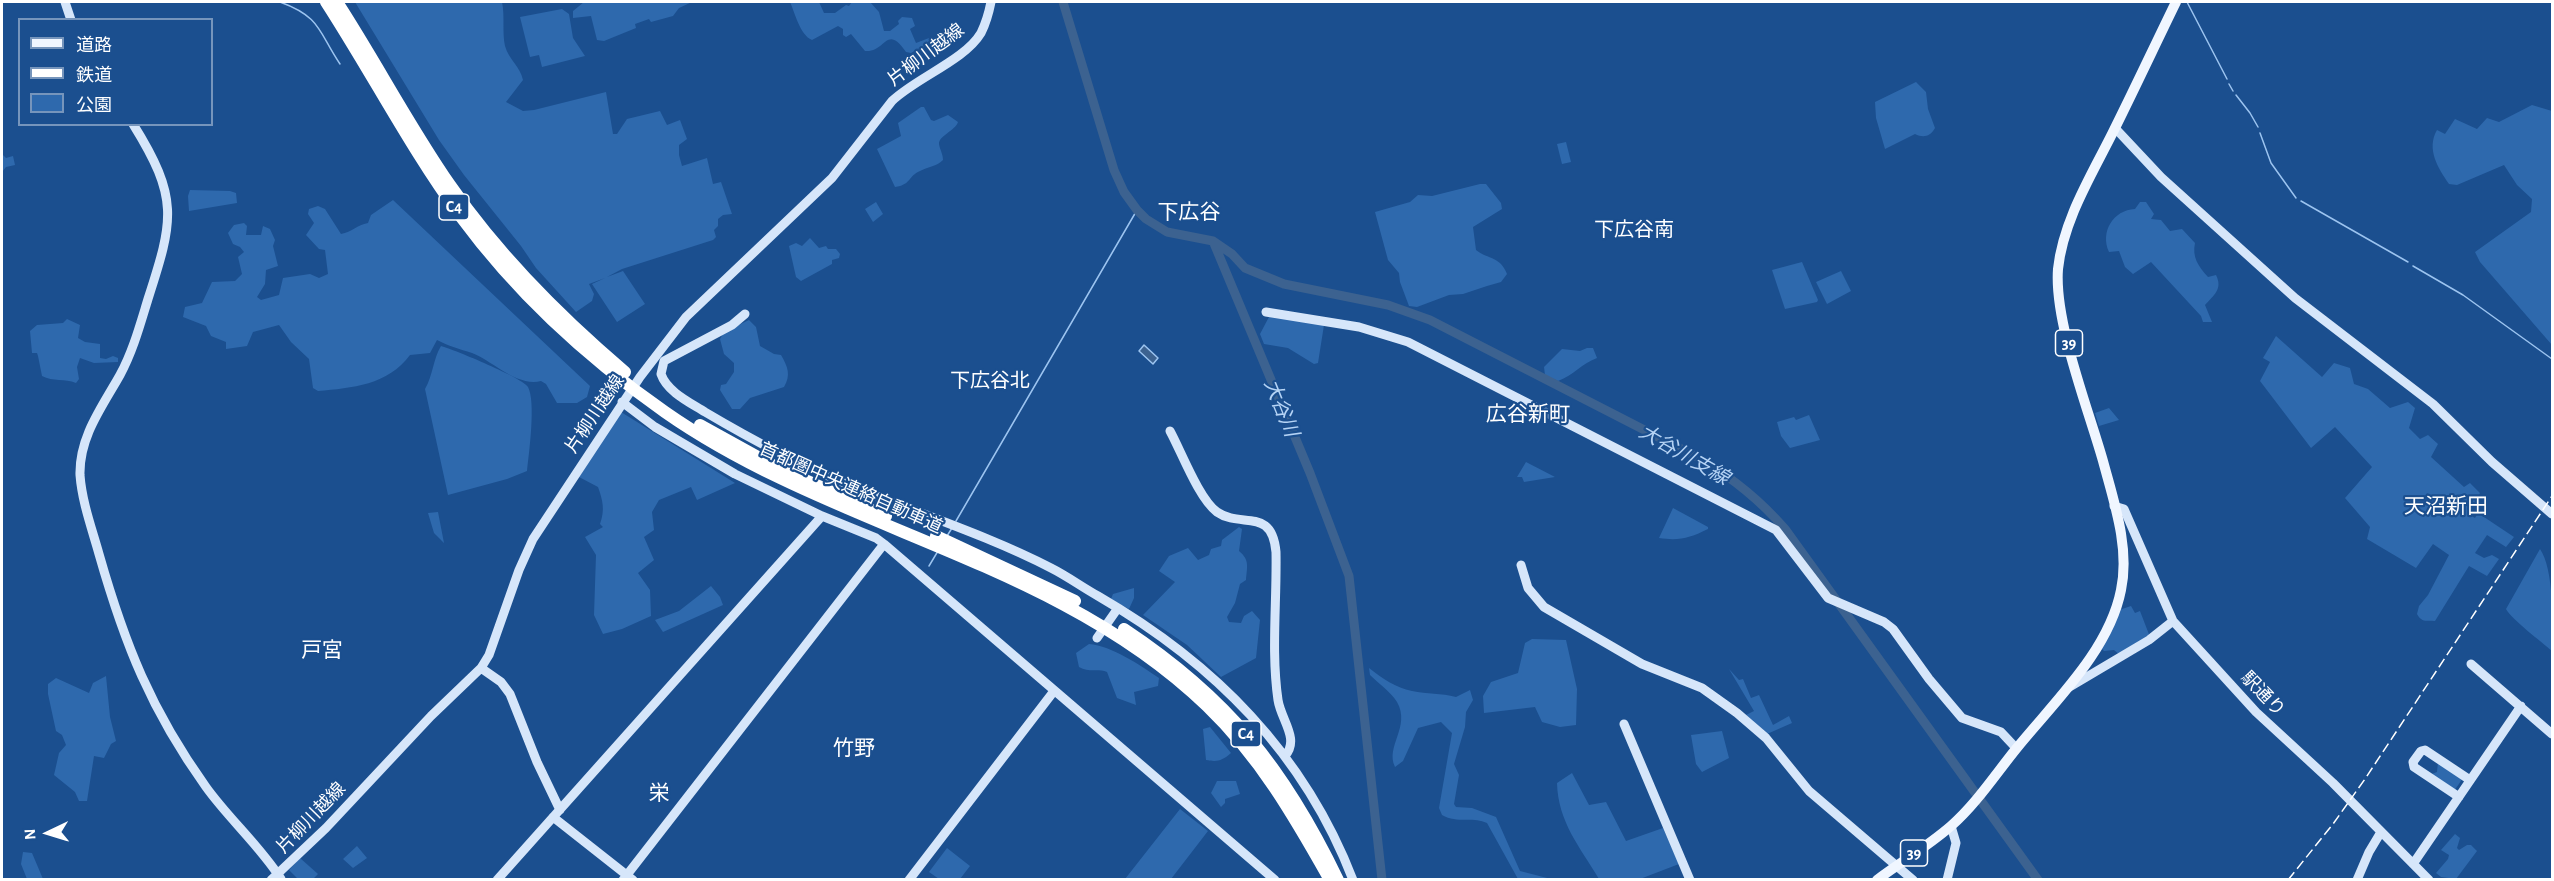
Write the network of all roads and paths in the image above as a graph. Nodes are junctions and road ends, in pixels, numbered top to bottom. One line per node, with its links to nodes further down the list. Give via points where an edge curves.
1 (65, 2): 6 (street)
2 (326, 2): 11 (highway, 首都圏中央連絡自動車道 / C4, via 462,218 541,309)
3 (337, 2): 11 (highway, 首都圏中央連絡自動車道 / C4, via 429,154 469,211 549,305)
4 (991, 2): 12 (street, 片柳川越線, via 975,41 892,101 826,184 686,317)
5 (2176, 2): 8 (main road, 39)
6 (69, 18)
7 (134, 126): 39 (street, via 162,178 169,220 133,347 87,434 80,464 82,492 121,630 149,696 208,790)
8 (2115, 128): 14 (main road, 39, via 2068,228 2058,276 2064,324); 15 (street, via 2160,177 2286,291 2425,397)
9 (1266, 312): 29 (street, via 1359,327 1408,342 1770,527 1786,541 1828,598 1893,629 1962,718 2001,732)
10 (745, 314): 19 (street, via 664,362 661,374 668,385 712,416 772,449 839,481 1052,568)
11 (625, 378): 44 (highway, 首都圏中央連絡自動車道 / C4, via 699,434 773,476 1048,587 1183,672 1248,735 1297,802)
12 (623, 400): 16 (street, via 655,427 697,452); 23 (street, 片柳川越線, via 532,539)
13 (1170, 430): 30 (street, via 1209,505 1224,516 1257,520 1274,538 1277,687 1281,714 1292,744)
14 (2114, 506): 20 (street, 駅通り, via 2124,509); 24 (main road, 39, via 2124,561 2120,594 2103,639)
15 (2553, 514)
16 (822, 516): 17 (street); 33 (street)
17 (884, 544): 25 (street); 40 (street)
18 (1521, 565): 38 (street, via 1528,588 1544,608 1642,664 1702,688 1737,713 1766,738 1809,791)
19 (1118, 608): 21 (street); 30 (street, via 1195,660)
20 (2173, 621): 24 (street, via 2149,640); 36 (street, 駅通り, via 2256,712)
21 (1097, 638)
22 (2471, 664): 26 (street)
23 (481, 668): 33 (street, via 510,694); 39 (street, 片柳川越線)
24 (2066, 689): 29 (main road, 39)
25 (1054, 690): 42 (street); 43 (street)
26 (2521, 706): 28 (street); 31 (street)
27 (1624, 724): 46 (street)
28 (2553, 734)
29 (2016, 748): 35 (main road, 39)
30 (1285, 756): 45 (street, via 1334,834)
31 (2470, 780): 32 (street); 32 (street, via 2425,750 2413,762 2414,768)
32 (2459, 797): 37 (street)
33 (560, 810): 34 (street)
34 (553, 817): 40 (street); 41 (street)
35 (1951, 826): 38 (main road, 39); 49 (street, via 1956,843)
36 (2381, 831): 37 (street, 駅通り); 50 (street)
37 (2413, 864): 51 (street, 駅通り)
38 (1897, 865): 47 (main road, 39); 48 (street)
39 (276, 878)
40 (628, 878)
41 (497, 879)
42 (909, 879)
43 (1275, 879)
44 (1335, 879)
45 (1353, 879)
46 (1689, 879)
47 (1877, 879)
48 (1913, 879)
49 (1947, 879)
50 (2356, 879)
51 (2428, 879)

